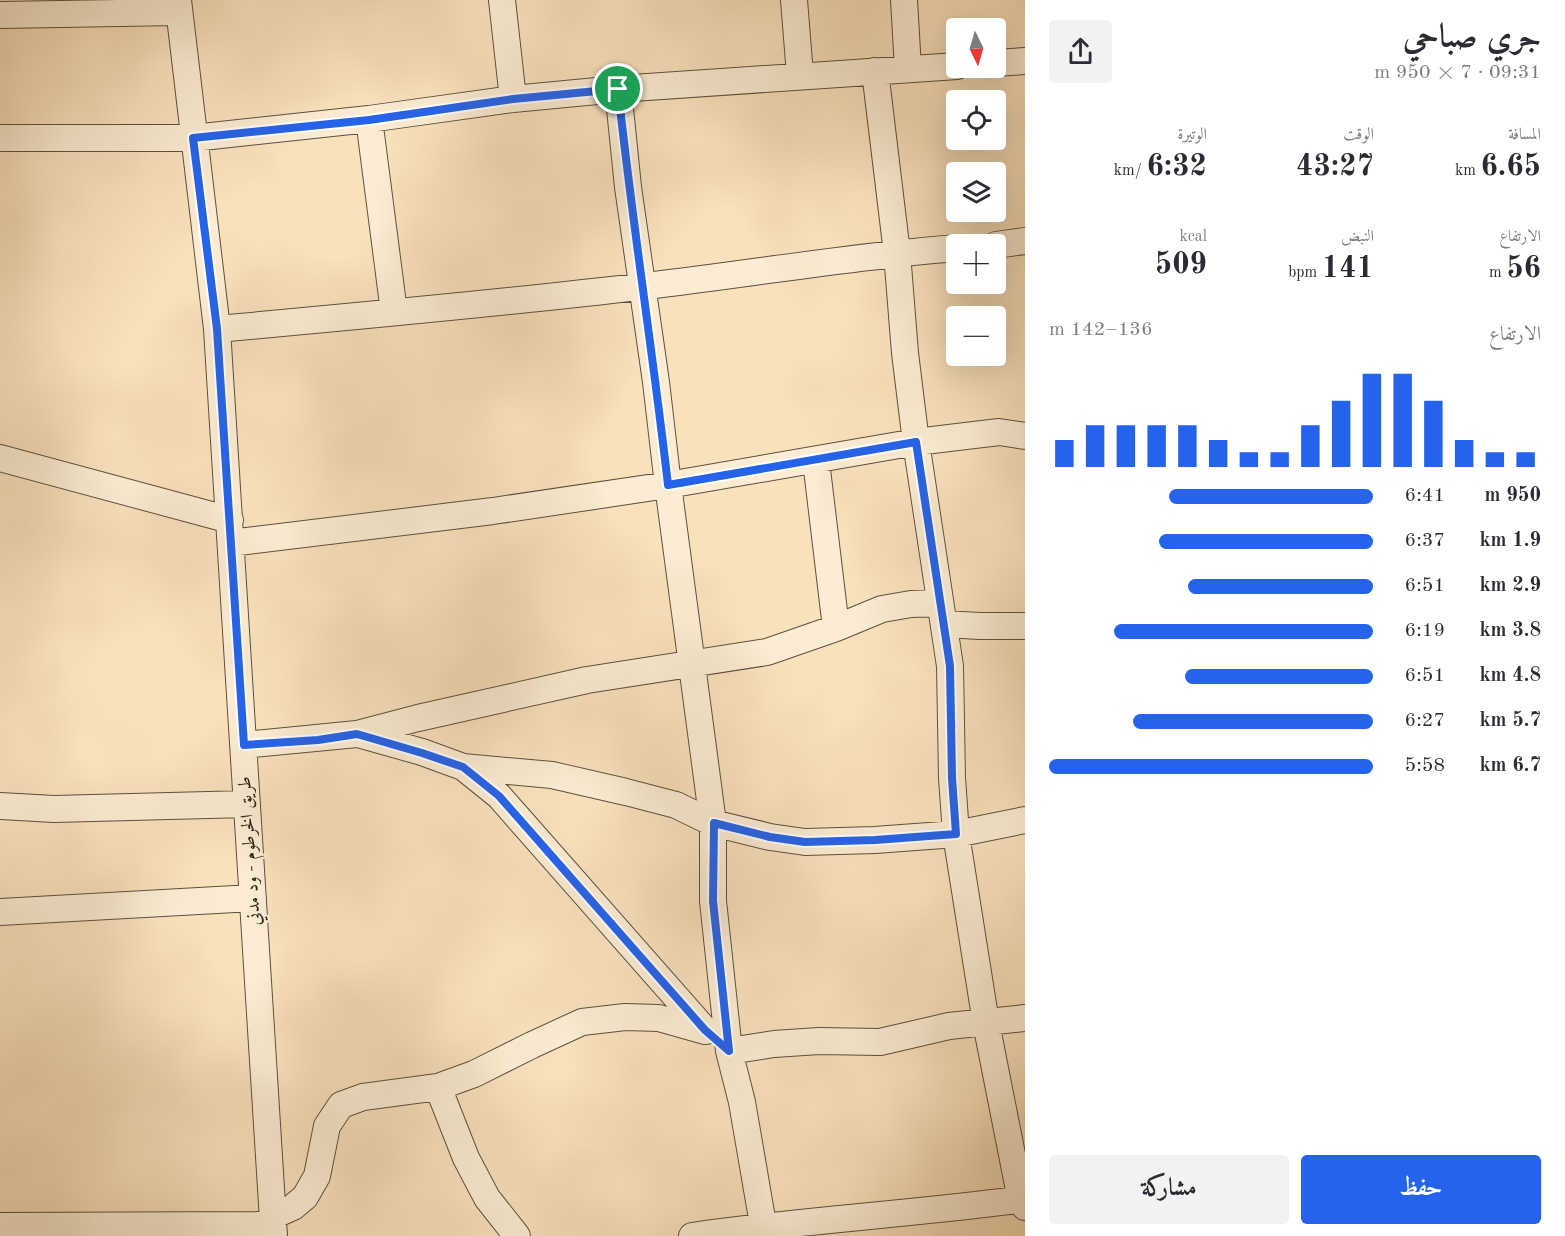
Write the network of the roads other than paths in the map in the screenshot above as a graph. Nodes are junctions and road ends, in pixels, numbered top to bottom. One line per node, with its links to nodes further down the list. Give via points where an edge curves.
1 (502, 0): 13 (street)
2 (794, 0): 11 (street)
3 (904, 0): 9 (street)
4 (178, 6): 5 (street); 16 (street, طريق الخرطوم - ود مدني)
5 (0, 15)
6 (1025, 61): 7 (street)
7 (1006, 62)
8 (946, 67): 9 (street)
9 (908, 69): 10 (street)
10 (875, 71): 11 (street); 20 (street)
11 (800, 75): 12 (street)
12 (618, 89): 13 (street); 21 (street)
13 (513, 99): 14 (street)
14 (369, 120): 16 (street); 22 (street)
15 (0, 138): 16 (street)
16 (193, 138): 23 (street, طريق الخرطوم - ود مدني)
17 (1025, 242): 18 (street)
18 (1006, 244)
19 (946, 249): 20 (street)
20 (897, 253): 21 (street); 25 (street)
21 (642, 287): 22 (street); 28 (street)
22 (394, 312): 23 (street)
23 (217, 329): 29 (street, طريق الخرطوم - ود مدني)
24 (1025, 436): 25 (street, via 999,432)
25 (916, 442): 27 (street); 30 (street)
26 (0, 458): 29 (street)
27 (816, 461): 28 (street); 32 (street)
28 (668, 485): 29 (street, via 493,510); 33 (street)
29 (231, 532): 35 (street, طريق الخرطوم - ود مدني)
30 (942, 614): 31 (street, via 980,626); 32 (street, via 911,604 882,609); 41 (street, via 950,666)
31 (1025, 626)
32 (836, 628): 33 (street, via 767,652)
33 (693, 664): 34 (street, via 587,680); 40 (street)
34 (357, 734): 35 (street); 36 (street)
35 (244, 745): 37 (street, طريق الخرطوم - ود مدني)
36 (463, 767): 40 (street, via 552,775 676,805); 46 (street, via 499,796)
37 (247, 804): 38 (street, via 54,809); 42 (street, طريق الخرطوم - ود مدني)
38 (0, 806)
39 (1025, 820): 41 (street)
40 (714, 823): 41 (street, via 805,842); 47 (street, via 713,901)
41 (956, 834): 45 (street)
42 (253, 898): 43 (street); 51 (street, طريق الخرطوم - ود مدني)
43 (0, 912)
44 (1025, 1018): 45 (street)
45 (986, 1023): 47 (street, via 927,1030 880,1042 807,1042); 49 (street)
46 (705, 1030): 47 (street); 48 (street, via 659,1018 582,1022)
47 (729, 1051): 52 (street, via 744,1112)
48 (438, 1088): 51 (street, via 363,1097 340,1105 327,1126 317,1176 305,1197); 53 (street, via 487,1198)
49 (1024, 1202): 52 (street)
50 (0, 1226): 51 (street)
51 (273, 1226)
52 (764, 1231): 54 (street)
53 (517, 1236)
54 (692, 1236)

